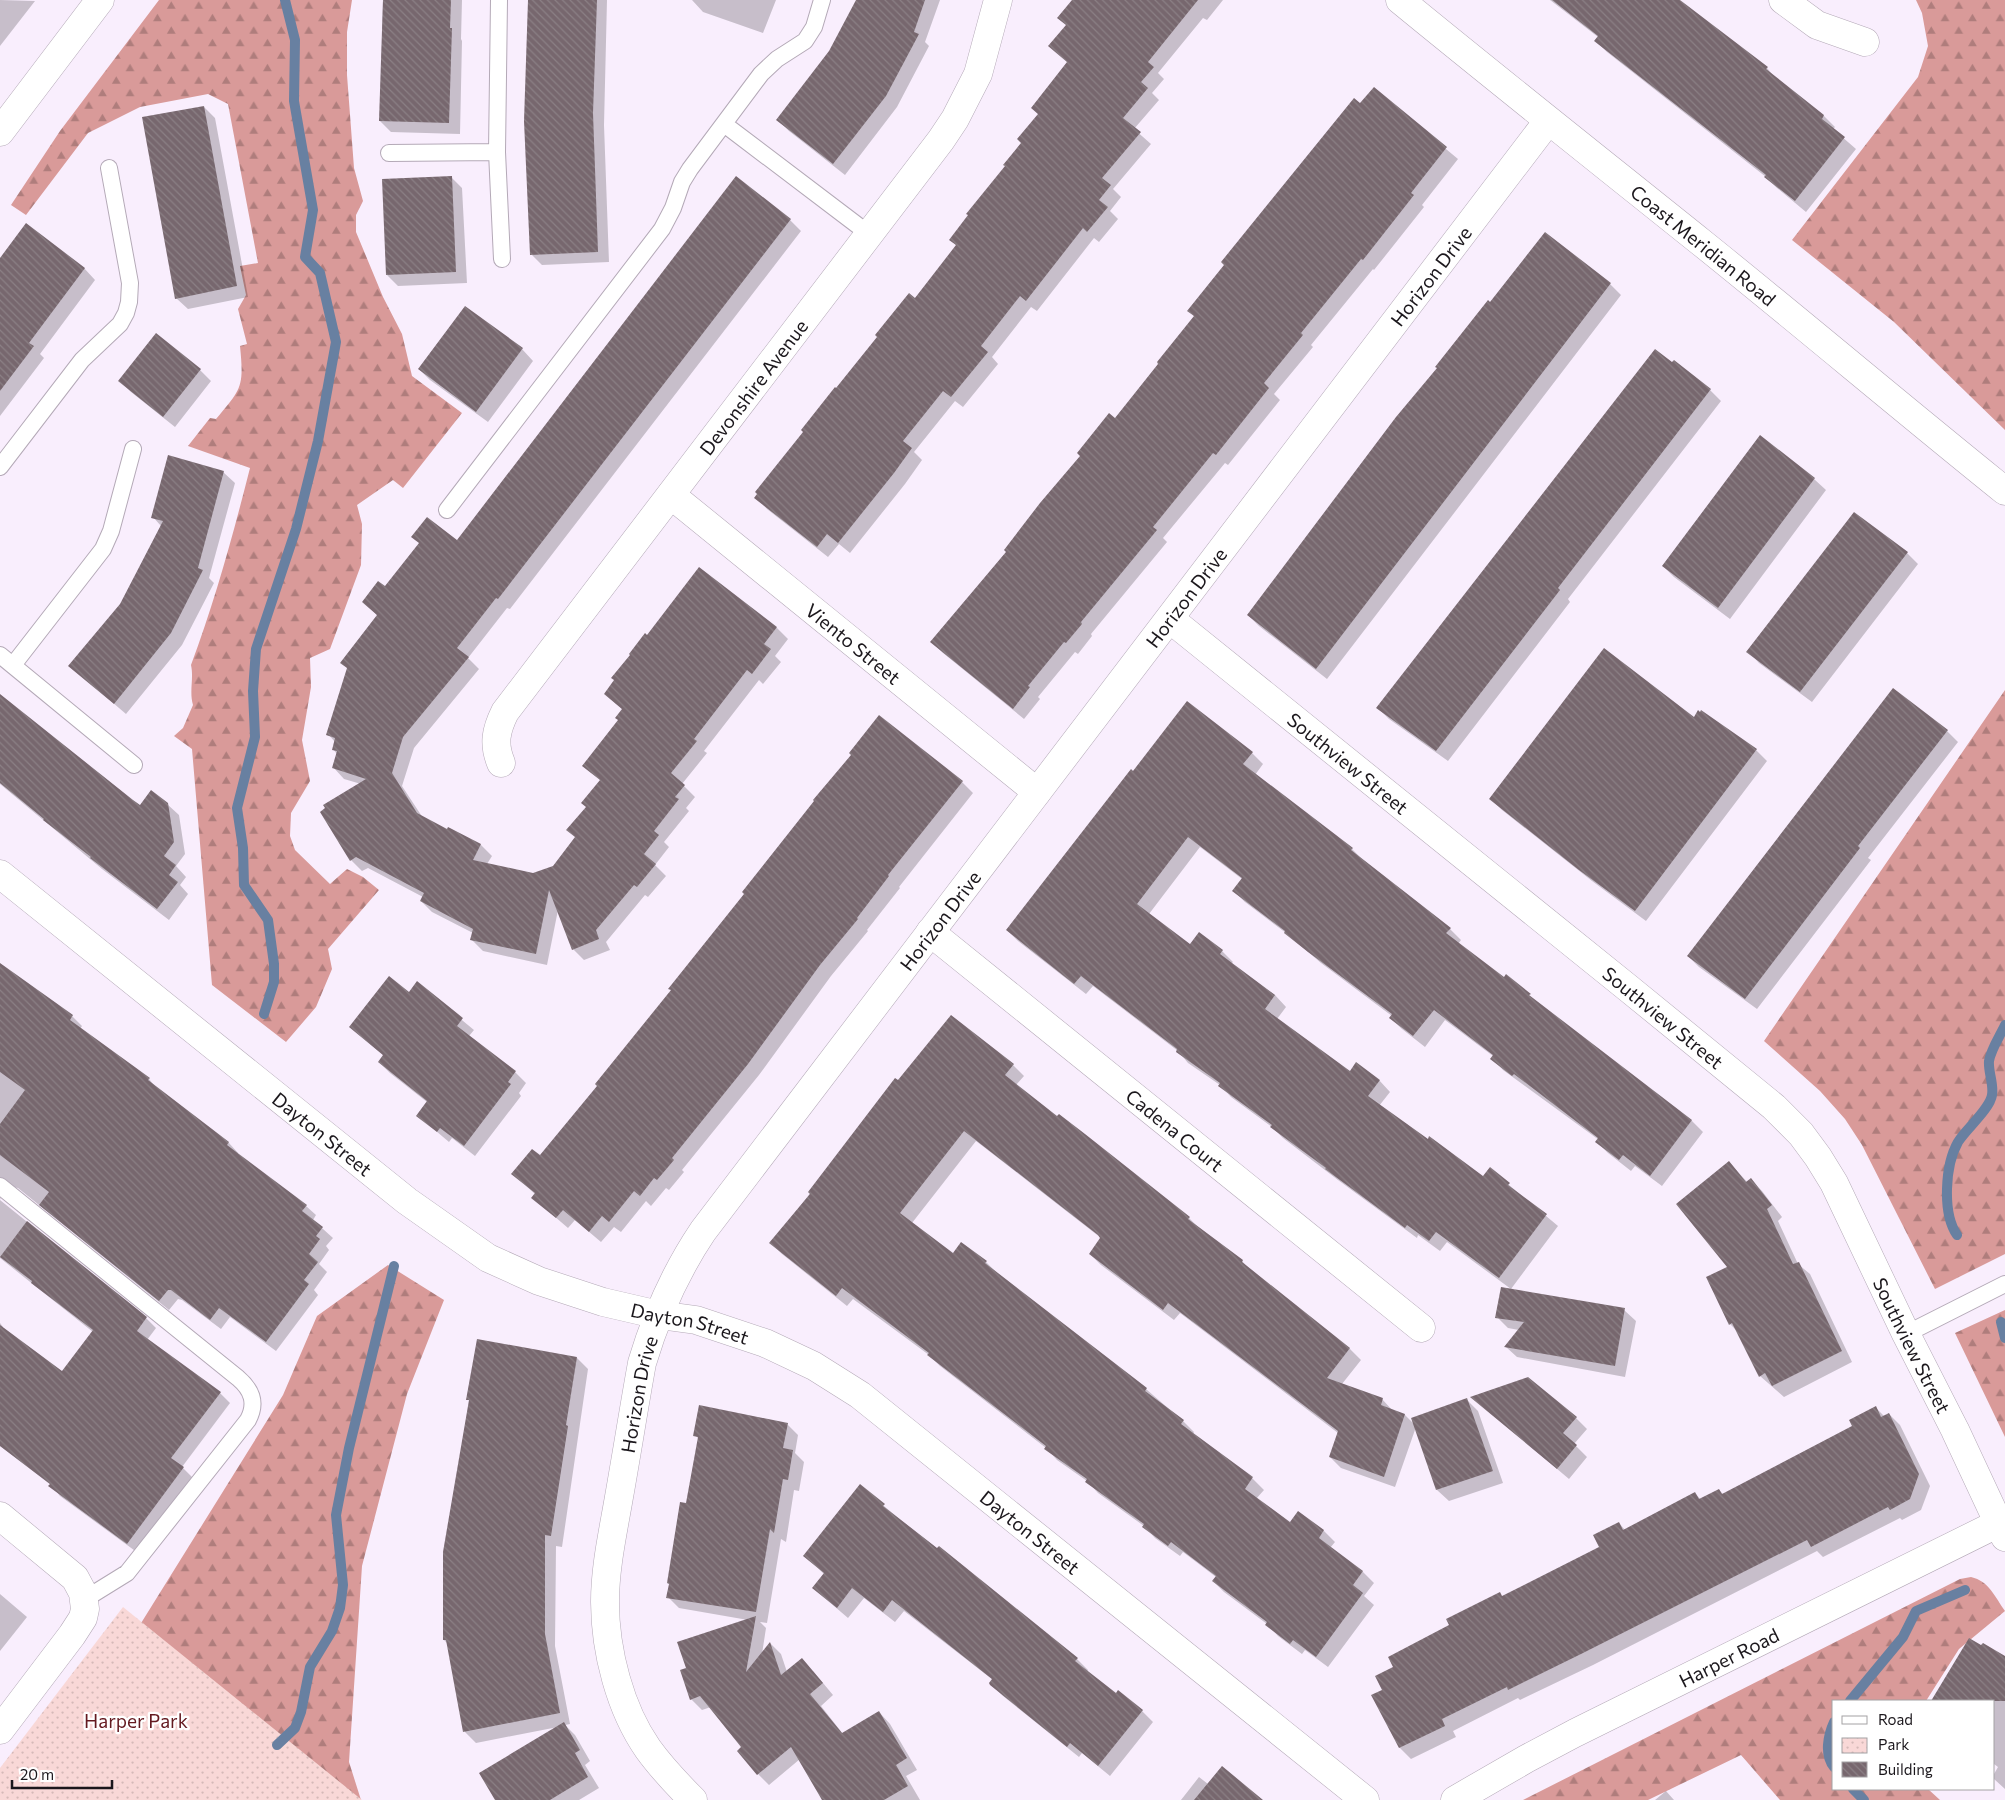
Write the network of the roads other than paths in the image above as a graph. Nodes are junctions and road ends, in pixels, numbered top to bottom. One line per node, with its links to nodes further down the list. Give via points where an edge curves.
1 (100, 0): 10 (street)
2 (499, 0): 11 (lane)
3 (822, 0): 9 (lane, via 814,28 805,41 777,59 762,74)
4 (998, 0): 14 (street, Devonshire Avenue, via 984,57 966,97 941,140)
5 (1400, 0): 8 (street, Coast Meridian Road)
6 (1783, 0): 7 (street, via 1816,25)
7 (1865, 42)
8 (1548, 121): 18 (street, Coast Meridian Road); 21 (street, Horizon Drive)
9 (724, 124): 14 (lane); 20 (lane, via 685,176 662,229)
10 (0, 132)
11 (497, 152): 12 (lane); 15 (lane)
12 (389, 153)
13 (109, 168): 17 (lane, via 130,283 126,313 120,324 82,360)
14 (869, 234): 19 (street, Devonshire Avenue)
15 (502, 259)
16 (133, 450): 22 (lane, via 103,549)
17 (0, 467)
18 (2005, 491)
19 (670, 495): 23 (street, Devonshire Avenue, via 505,712 496,730); 25 (street, Viento Street)
20 (446, 510)
21 (1170, 619): 25 (street, Horizon Drive); 32 (street, Southview Street, via 1788,1120 1830,1176)
22 (6, 660): 24 (lane)
23 (501, 763)
24 (134, 765)
25 (1037, 792): 27 (street, Horizon Drive)
26 (0, 874): 30 (street, Dayton Street, via 401,1196 463,1242 488,1258 539,1280 603,1302)
27 (930, 932): 30 (street, Horizon Drive, via 703,1231 675,1277); 31 (street, Cadena Court)
28 (0, 1186): 35 (lane, via 238,1378 253,1399 248,1420 127,1573)
29 (2005, 1284): 32 (lane)
30 (659, 1315): 37 (street, Horizon Drive, via 642,1363 610,1550 605,1622 620,1688 637,1729 648,1748); 38 (street, Dayton Street, via 696,1320 765,1343 814,1366 860,1394)
31 (1421, 1328)
32 (1906, 1334): 34 (street, Southview Street)
33 (0, 1516): 35 (street, via 64,1567 75,1578)
34 (2003, 1527): 39 (street, Harper Road, via 1576,1733)
35 (85, 1599): 36 (street, via 79,1626)
36 (0, 1730)
37 (693, 1800)
38 (1365, 1800)
39 (1455, 1800)

